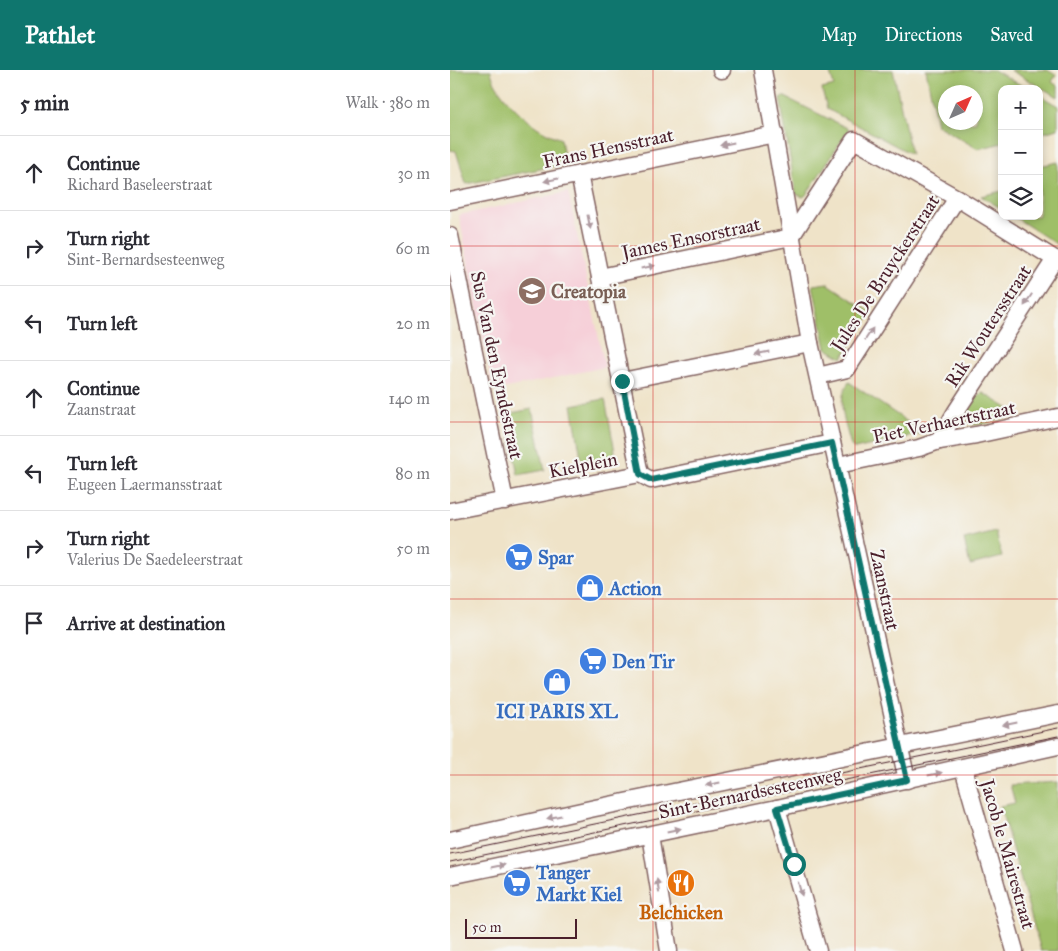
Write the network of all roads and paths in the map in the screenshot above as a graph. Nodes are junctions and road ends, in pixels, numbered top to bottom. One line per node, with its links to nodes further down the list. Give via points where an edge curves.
1 (762, 70): 2 (street, Zaanstraat)
2 (775, 134): 3 (street, Frans Hensstraat, one-way to 3); 7 (street, Zaanstraat)
3 (579, 174): 5 (street, Frans Hensstraat, one-way to 5); 9 (street, one-way to 9)
4 (958, 198): 7 (street, via 854,140); 8 (street); 11 (street, Jules De Bruyckerstraat, one-way to 4, via 847,369)
5 (450, 201)
6 (450, 236): 18 (street, Sus Van den Eyndestraat)
7 (791, 237): 9 (street, James Ensorstraat, one-way to 7); 10 (street, Zaanstraat)
8 (1056, 260): 14 (street, Rik Woutersstraat, one-way to 14)
9 (600, 277): 12 (street)
10 (810, 343): 11 (street, Zaanstraat); 12 (street, one-way to 12)
11 (818, 376): 15 (street, Zaanstraat)
12 (622, 381): 17 (street)
13 (1058, 417): 14 (street, Piet Verhaertstraat)
14 (939, 441): 16 (street, Piet Verhaertstraat)
15 (832, 443): 16 (street, Zaanstraat); 17 (street, Kielplein, via 651,480)
16 (838, 465): 21 (street, Zaanstraat)
17 (640, 474): 18 (street, Kielplein)
18 (505, 501): 19 (street, Kielplein)
19 (450, 511)
20 (1058, 714): 21 (street, Sint-Bernardsesteenweg, one-way to 21)
21 (899, 746): 24 (street, Zaanstraat); 27 (street, Sint-Bernardsesteenweg, one-way to 27)
22 (1058, 746): 23 (street, Sint-Bernardsesteenweg)
23 (963, 768): 24 (street, Sint-Bernardsesteenweg, one-way to 23); 31 (street, Jacob le Mairestraat)
24 (907, 780): 25 (street, Sint-Bernardsesteenweg)
25 (777, 808): 26 (street, Sint-Bernardsesteenweg, one-way to 25); 30 (street, one-way to 30)
26 (650, 835): 28 (street, Sint-Bernardsesteenweg, one-way to 26); 29 (street, one-way to 26)
27 (450, 840)
28 (450, 876)
29 (669, 951)
30 (818, 951)
31 (1015, 951)

